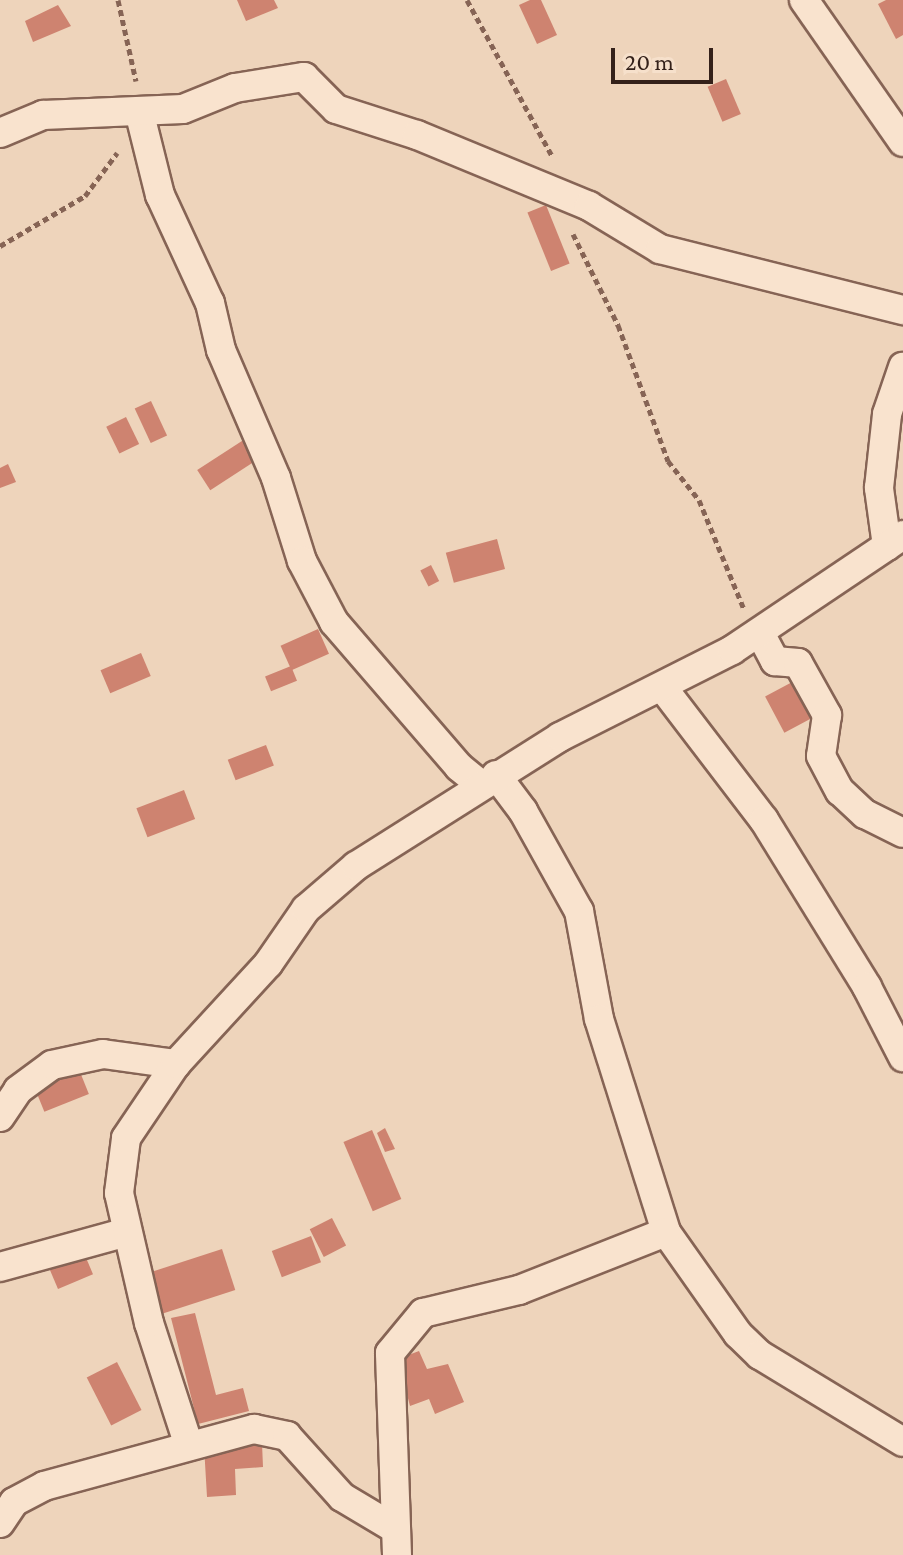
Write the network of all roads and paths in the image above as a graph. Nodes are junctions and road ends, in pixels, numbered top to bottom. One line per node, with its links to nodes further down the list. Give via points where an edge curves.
1 (118, 0): 4 (path, via 131,41)
2 (467, 0): 7 (path)
3 (804, 0): 6 (street)
4 (139, 111): 5 (street, via 47,114); 7 (street, via 183,109 235,88 304,77 336,109 417,135); 8 (path, via 85,196); 15 (street, via 160,195 210,303 221,350 276,478 302,561 334,622)
5 (0, 133)
6 (903, 142)
7 (563, 195): 9 (street, via 660,249); 13 (path, via 668,461 699,500 737,599)
8 (0, 246)
9 (903, 310)
10 (903, 367): 11 (street)
11 (893, 452): 12 (street, via 879,488)
12 (895, 540): 13 (street)
13 (760, 633): 14 (street); 16 (street, via 775,661 798,663 827,715 821,756 840,791 865,814)
14 (663, 688): 15 (street, via 560,737); 17 (street, via 764,820 867,987)
15 (488, 780): 18 (street, via 322,892 268,964); 21 (street, via 568,885 579,911 599,1019)
16 (903, 833)
17 (903, 1057)
18 (176, 1064): 19 (street, via 130,1054 65,1061 32,1078); 20 (street, via 126,1138 119,1193)
19 (0, 1117)
20 (127, 1232): 22 (street); 24 (street, via 164,1375)
21 (666, 1232): 23 (street, via 738,1334 760,1355); 26 (street, via 519,1290 423,1313 390,1353)
22 (0, 1267)
23 (903, 1442)
24 (189, 1446): 25 (street, via 44,1486 14,1502); 26 (street, via 254,1429 287,1436 342,1497)
25 (0, 1523)
26 (395, 1542)

